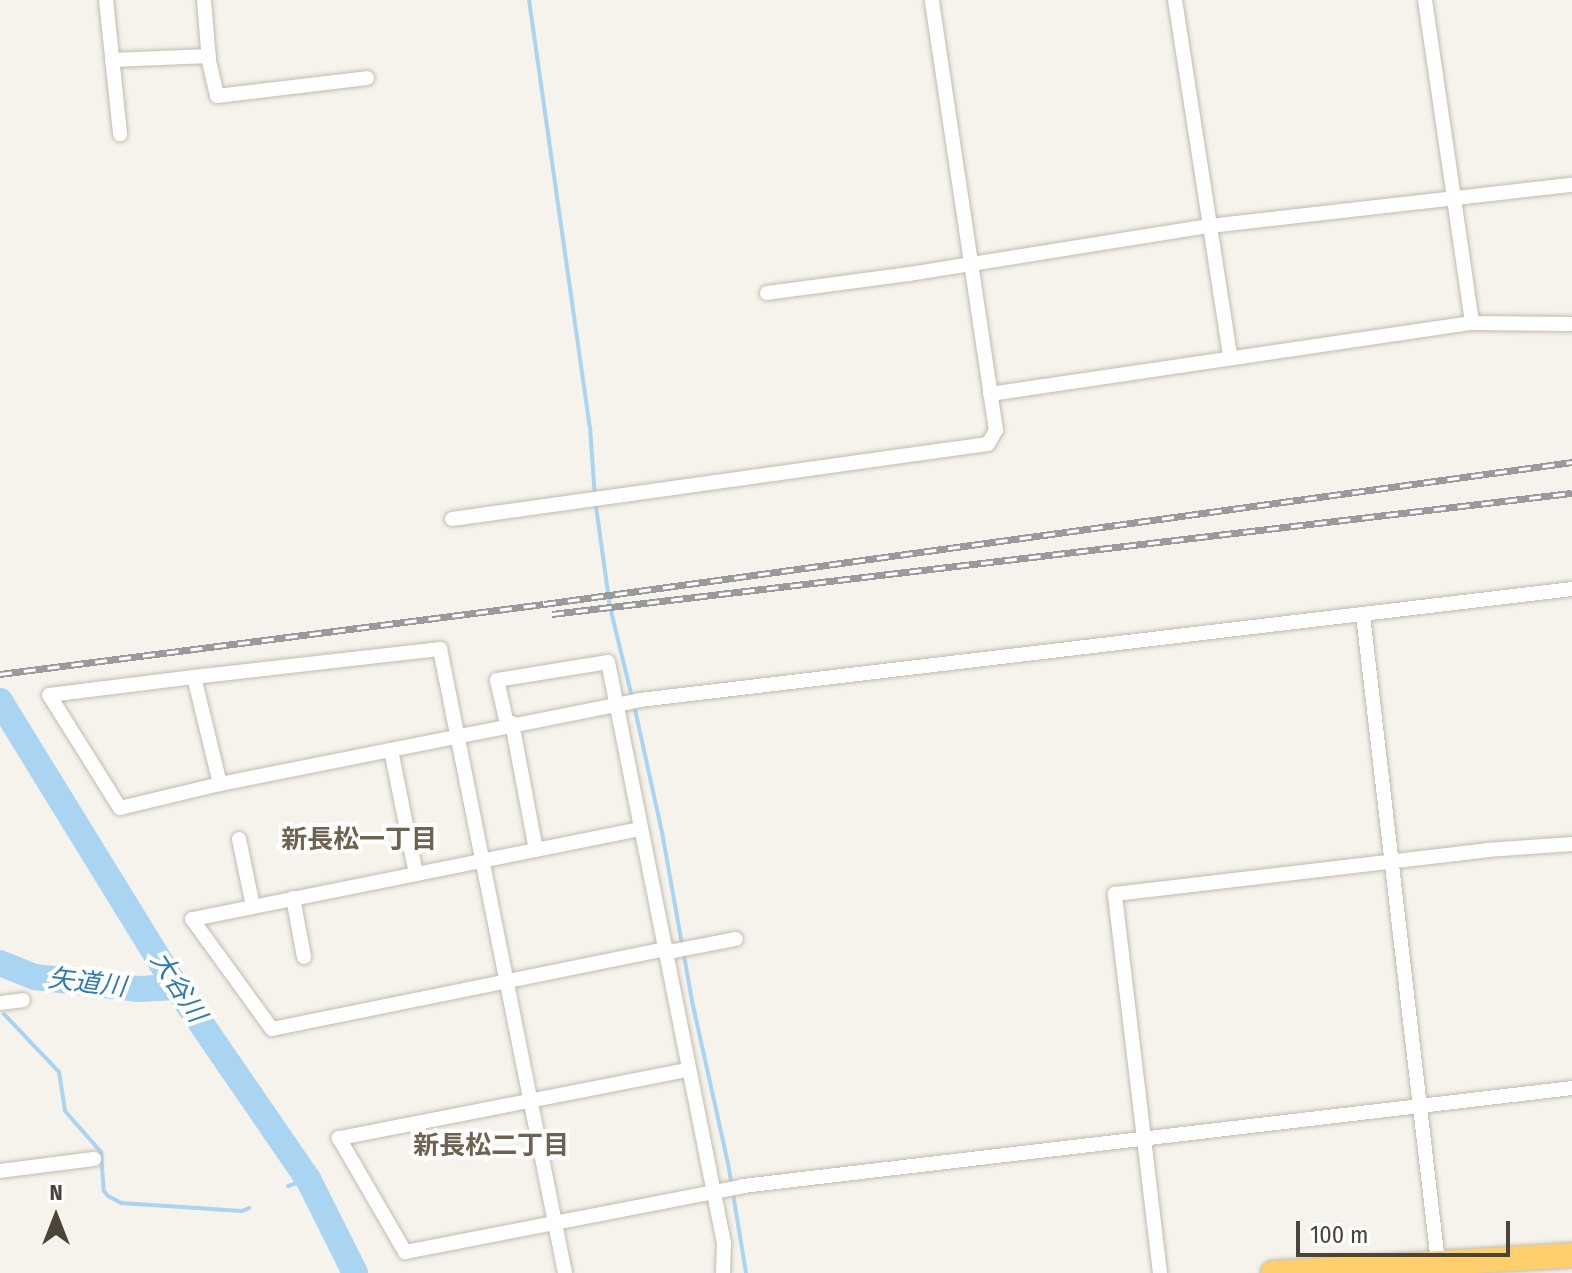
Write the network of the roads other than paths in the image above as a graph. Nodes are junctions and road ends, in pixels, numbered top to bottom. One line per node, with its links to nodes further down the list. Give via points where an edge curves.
1 (106, 0): 7 (street)
2 (204, 0): 6 (street)
3 (932, 0): 13 (street)
4 (1175, 0): 12 (street)
5 (1425, 0): 11 (street)
6 (209, 56): 7 (street); 8 (street, via 217,96)
7 (112, 60): 9 (street)
8 (367, 78)
9 (120, 134)
10 (1572, 185): 11 (street)
11 (1454, 199): 12 (street); 15 (street)
12 (1210, 226): 13 (street); 17 (street)
13 (970, 264): 14 (street); 18 (street)
14 (767, 293)
15 (1472, 323): 16 (street); 17 (street)
16 (1572, 324)
17 (1230, 356): 18 (street)
18 (990, 394): 19 (street, via 996,430 988,444)
19 (452, 519)
20 (1572, 589): 21 (street)
21 (1363, 615): 23 (street); 32 (street)
22 (194, 677): 25 (street, via 440,649); 27 (street); 27 (street, via 49,695 120,808)
23 (620, 704): 24 (street); 24 (street, via 608,662 497,680); 28 (street)
24 (510, 724): 25 (street); 31 (street)
25 (459, 736): 26 (street); 33 (street)
26 (391, 750): 27 (street); 34 (street)
27 (220, 784)
28 (640, 829): 31 (street); 38 (street)
29 (239, 839): 36 (street)
30 (1572, 844): 32 (street)
31 (536, 850): 33 (street)
32 (1390, 860): 46 (street); 47 (street, via 1115,894)
33 (482, 861): 34 (street); 40 (street)
34 (416, 874): 35 (street)
35 (293, 898): 36 (street); 39 (street)
36 (253, 906): 40 (street, via 192,919 272,1029)
37 (736, 939): 38 (street)
38 (669, 950): 40 (street); 43 (street)
39 (304, 957)
40 (508, 980): 45 (street)
41 (23, 1000): 42 (street)
42 (0, 1003)
43 (687, 1070): 45 (street); 50 (street)
44 (1572, 1088): 46 (street)
45 (529, 1101): 51 (street); 51 (street, via 339,1138 405,1252)
46 (1422, 1105): 47 (street); 53 (street)
47 (1142, 1140): 50 (street); 56 (street)
48 (94, 1159): 49 (street)
49 (0, 1171)
50 (719, 1190): 51 (street); 55 (street)
51 (554, 1223): 54 (street)
52 (1572, 1255): 53 (highway)
53 (1438, 1262): 57 (highway)
54 (565, 1273)
55 (723, 1273)
56 (1160, 1273)
57 (1273, 1273)

